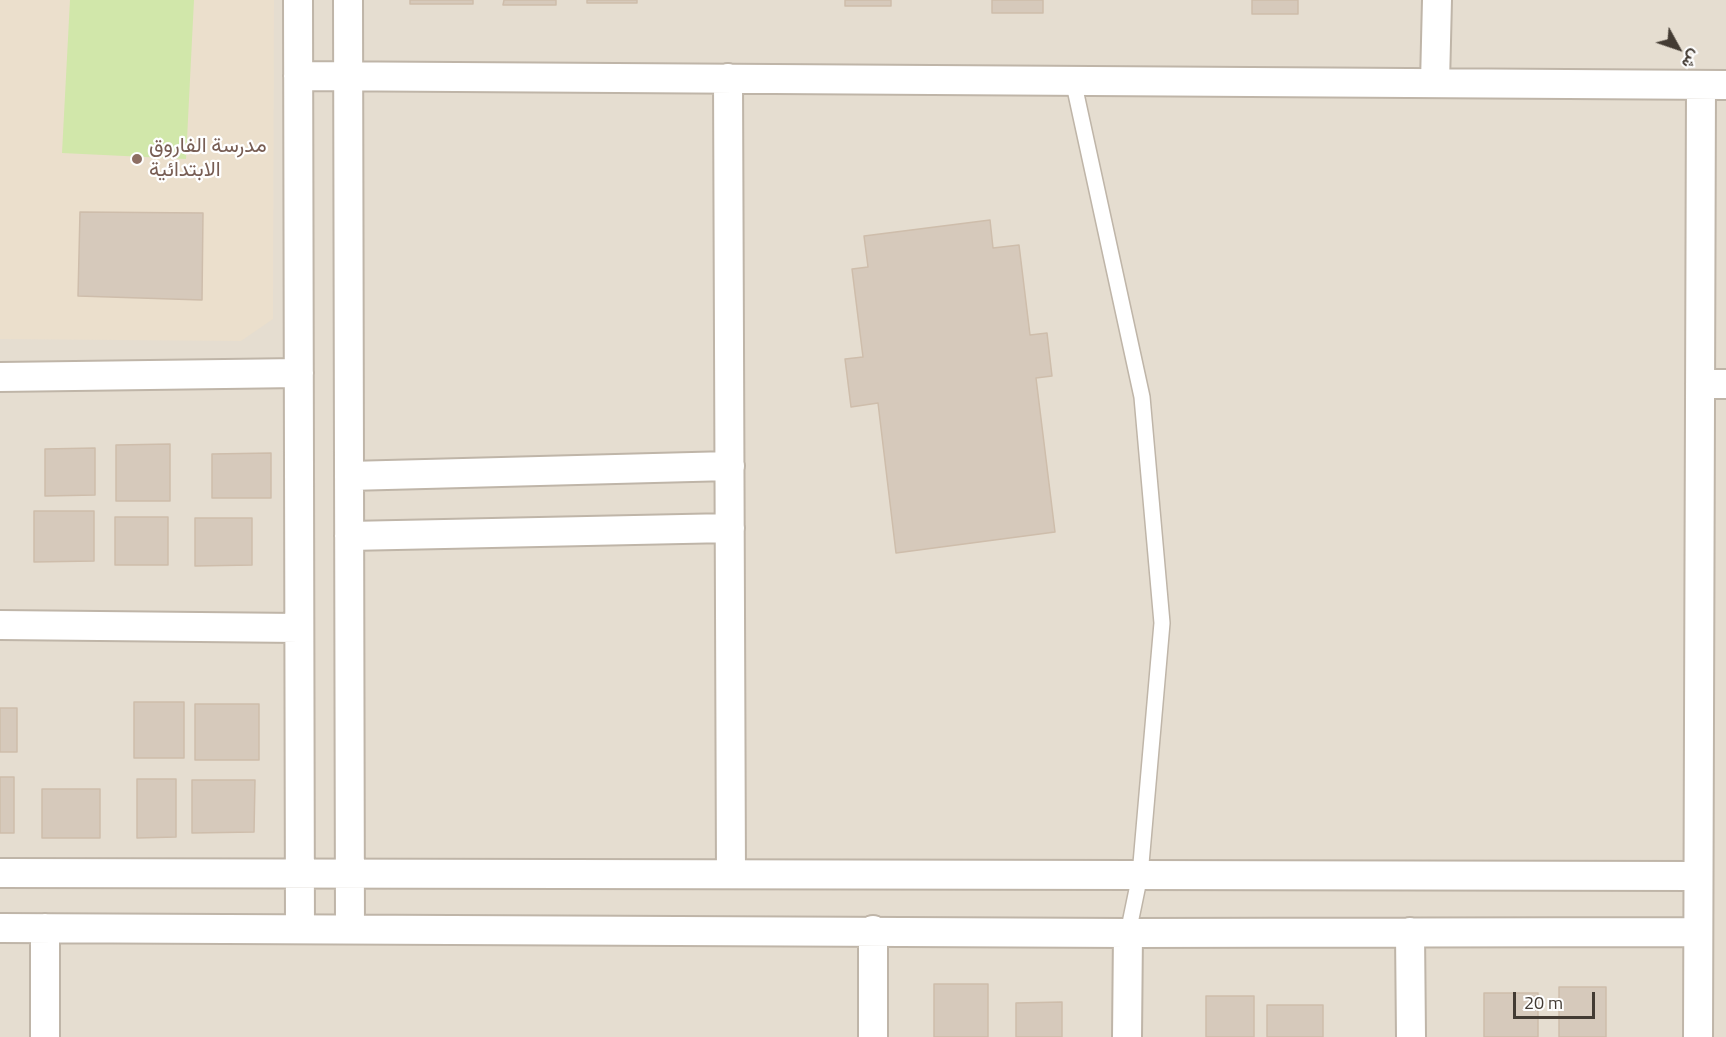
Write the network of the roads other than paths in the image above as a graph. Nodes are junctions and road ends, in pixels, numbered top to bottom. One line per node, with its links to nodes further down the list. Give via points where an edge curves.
1 (298, 0): 4 (street)
2 (348, 0): 5 (street)
3 (1437, 0): 8 (street)
4 (298, 76): 5 (street); 10 (street)
5 (348, 76): 6 (street); 14 (street)
6 (728, 78): 7 (street); 13 (street)
7 (1073, 81): 8 (street); 23 (lane, via 1142,397 1162,623)
8 (1435, 83): 9 (street)
9 (1714, 85): 12 (street)
10 (299, 373): 11 (street); 18 (street)
11 (0, 377)
12 (1713, 384): 24 (street)
13 (730, 466): 14 (street); 15 (street)
14 (349, 476): 16 (street)
15 (730, 528): 16 (street); 22 (street)
16 (349, 536): 21 (street)
17 (0, 626): 18 (street)
18 (299, 628): 20 (street)
19 (0, 873): 20 (street)
20 (300, 874): 21 (street); 27 (street)
21 (350, 874): 22 (street); 28 (street)
22 (731, 874): 23 (street)
23 (1140, 875): 24 (street); 32 (lane)
24 (1698, 876): 31 (street)
25 (0, 928): 26 (street)
26 (45, 928): 27 (street); 33 (street)
27 (300, 929): 28 (street)
28 (350, 929): 29 (street)
29 (873, 930): 32 (street); 34 (street)
30 (1410, 932): 31 (street); 32 (street); 36 (street)
31 (1698, 932): 37 (street)
32 (1128, 933): 35 (street)
33 (45, 1037)
34 (873, 1037)
35 (1127, 1037)
36 (1411, 1037)
37 (1698, 1037)

